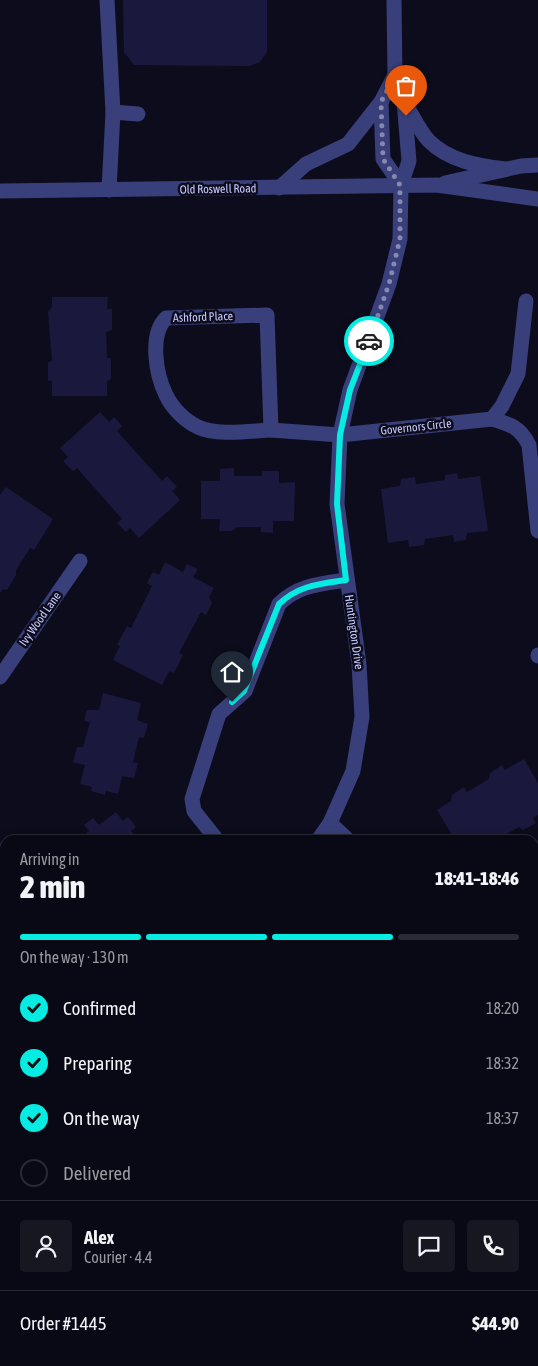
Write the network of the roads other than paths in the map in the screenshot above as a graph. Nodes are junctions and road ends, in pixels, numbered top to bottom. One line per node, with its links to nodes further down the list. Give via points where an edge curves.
1 (107, 0): 6 (street)
2 (394, 0): 3 (street)
3 (395, 75): 4 (street); 5 (street)
4 (404, 101): 9 (street, via 428,140 444,152 478,166); 10 (street, via 410,161)
5 (381, 102): 10 (street, via 383,159); 12 (street, via 348,144 306,164)
6 (113, 112): 7 (street); 13 (street)
7 (138, 114)
8 (538, 165): 9 (street, Old Roswell Road)
9 (505, 170): 11 (street, Old Roswell Road)
10 (400, 185): 11 (street, Old Roswell Road); 12 (street, Old Roswell Road); 19 (street, Huntington Drive, via 400,239 384,301 350,390)
11 (437, 185): 15 (street, Old Roswell Road)
12 (279, 188): 13 (street, Old Roswell Road)
13 (109, 190): 14 (street, Old Roswell Road)
14 (0, 192)
15 (538, 199)
16 (526, 300): 17 (street, via 518,374)
17 (492, 419): 19 (street, Governors Circle); 20 (street, via 514,425 529,445)
18 (271, 430): 18 (street, Ashford Place, via 210,432 181,416 166,395 154,342 160,324 166,318 267,316); 19 (street, Ashford Place)
19 (340, 435): 22 (street, Huntington Drive, via 337,504)
20 (538, 531)
21 (80, 561): 23 (street, Ivy Wood Lane)
22 (346, 580): 24 (street, Huntington Drive, via 359,664 362,717 353,771); 25 (street, via 304,586 279,604 244,691 219,714 192,799 194,811)
23 (0, 677)
24 (330, 823): 26 (street, Huntington Drive); 27 (street)
25 (212, 835)
26 (322, 835)
27 (343, 835)

